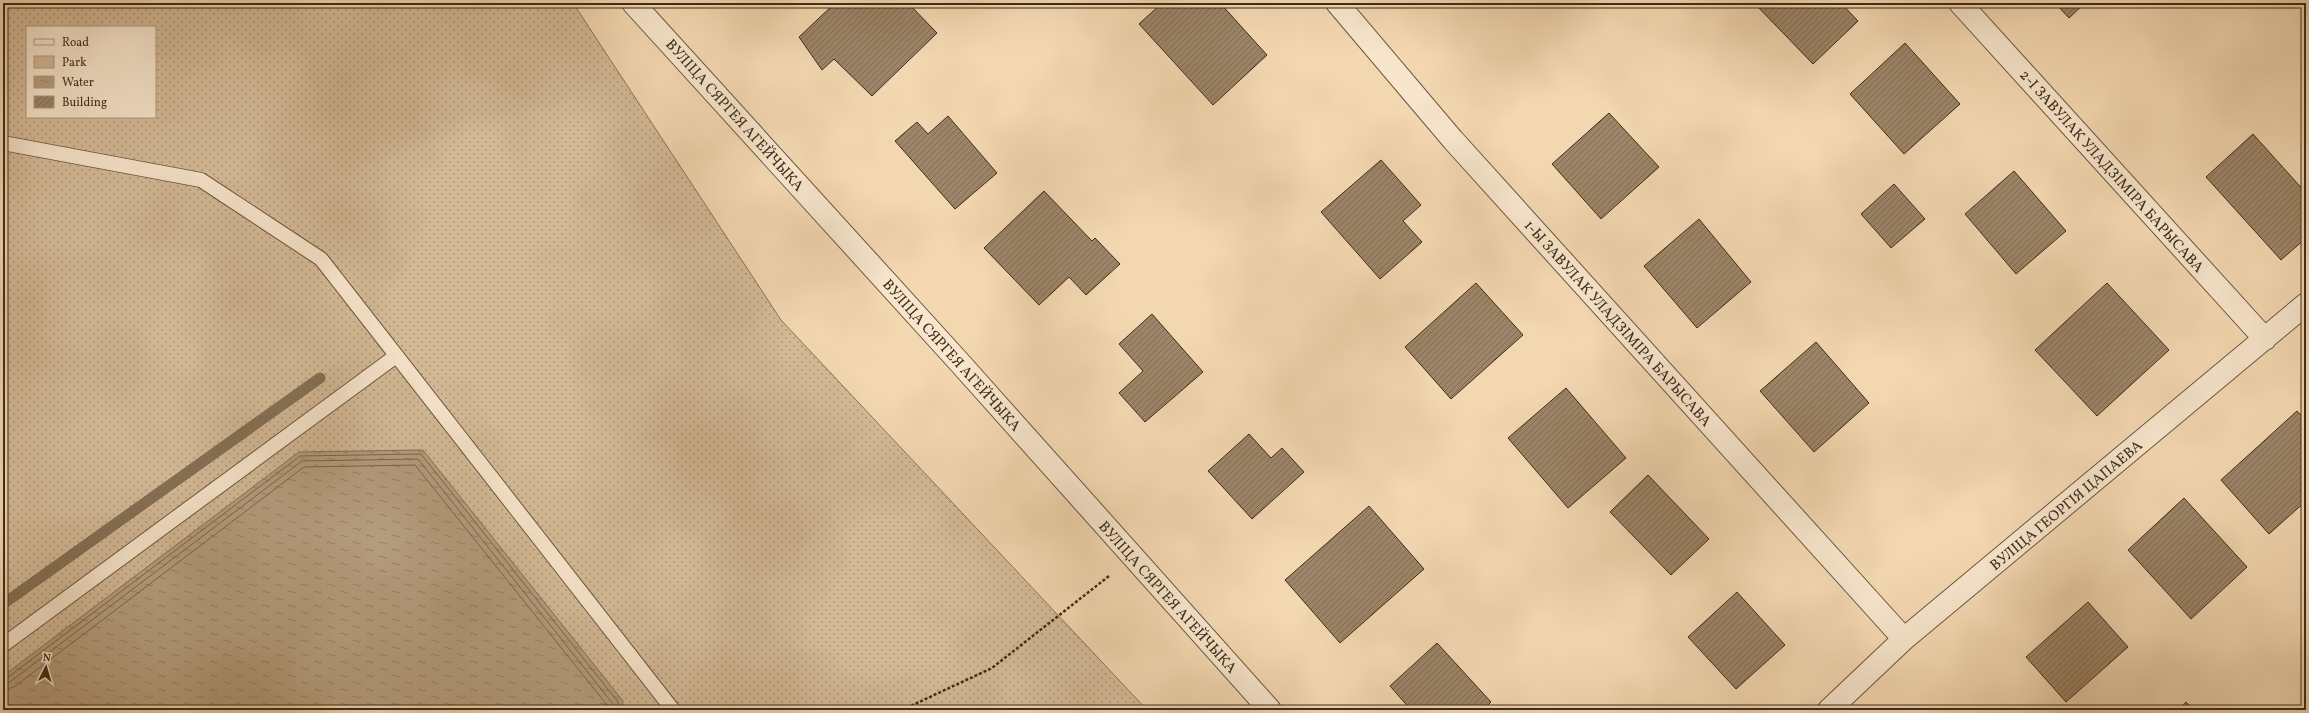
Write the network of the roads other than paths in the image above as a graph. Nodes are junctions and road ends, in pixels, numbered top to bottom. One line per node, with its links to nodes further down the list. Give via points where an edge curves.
1 (633, 3): 11 (street, ВУЛІЦА СЯРГЕЯ АГЕЙЧЫКА)
2 (1337, 3): 8 (street, 1-Ы ЗАВУЛАК УЛАДЗІМІРА БАРЫСАВА, via 1453,140)
3 (1960, 3): 6 (street, 2-І ЗАВУЛАК УЛАДЗІМІРА БАРЫСАВА)
4 (3, 144): 7 (lane, via 201,180 321,260)
5 (2306, 304): 6 (street, ВУЛІЦА ГЕОРГІЯ ЦАПАЕВА)
6 (2265, 339): 8 (street, ВУЛІЦА ГЕОРГІЯ ЦАПАЕВА)
7 (396, 356): 9 (lane); 10 (lane)
8 (1904, 639): 12 (street, ВУЛІЦА ГЕОРГІЯ ЦАПАЕВА)
9 (3, 645)
10 (673, 710)
11 (1270, 710)
12 (1829, 710)

